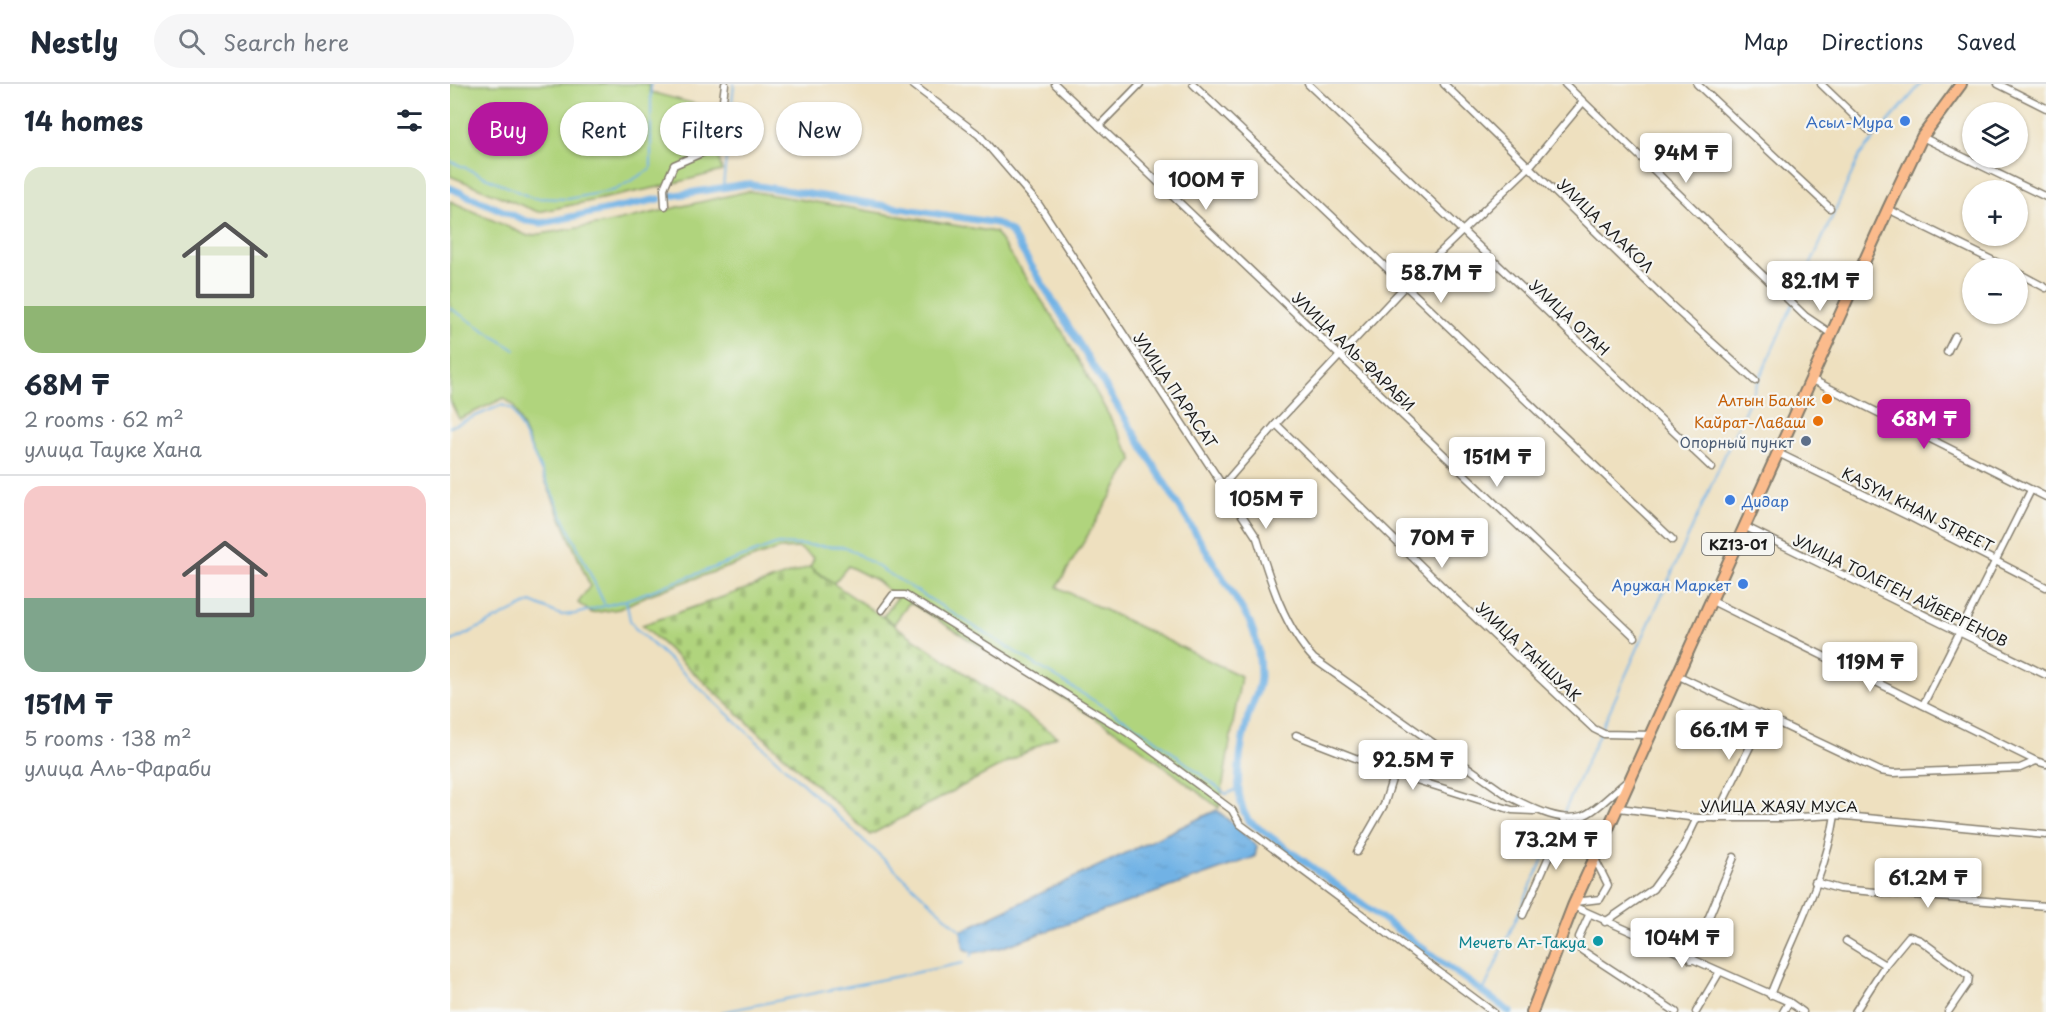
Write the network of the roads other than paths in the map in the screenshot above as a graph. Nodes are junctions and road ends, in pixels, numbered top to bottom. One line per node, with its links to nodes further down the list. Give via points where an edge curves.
1 (725, 84): 20 (street, via 718,139 713,148 674,165 664,188)
2 (912, 84): 37 (street, УЛИЦА ПАРАСАТ, via 978,135 1024,186)
3 (1055, 84): 15 (street, УЛИЦА АЛЬ-ФАРАБИ)
4 (1140, 84): 15 (street)
5 (1194, 84): 26 (street)
6 (1308, 84): 23 (street, УЛИЦА ОТАН)
7 (1444, 84): 18 (street, УЛИЦА АЛАКОЛ)
8 (1565, 84): 13 (street)
9 (1697, 84): 21 (street)
10 (1821, 84): 16 (street)
11 (1961, 84): 17 (main road, KZ13-01)
12 (1998, 84): 14 (street)
13 (1583, 102): 18 (street); 28 (street, via 1793,303)
14 (2046, 108)
15 (1099, 126): 31 (street, УЛИЦА АЛЬ-ФАРАБИ)
16 (1871, 132)
17 (1922, 137): 19 (street); 22 (main road, KZ13-01)
18 (1529, 167): 23 (street); 33 (street, УЛИЦА АЛАКОЛ)
19 (2046, 197)
20 (665, 206)
21 (1830, 208)
22 (1888, 209): 24 (street); 28 (main road, KZ13-01)
23 (1462, 232): 26 (street); 36 (street, УЛИЦА ОТАН)
24 (1988, 258)
25 (2028, 278): 27 (street)
26 (1405, 286): 31 (street); 41 (street)
27 (2046, 288)
28 (1833, 335): 32 (main road, KZ13-01)
29 (1955, 336): 30 (street)
30 (1947, 352)
31 (1342, 356): 34 (street); 47 (street, УЛИЦА АЛЬ-ФАРАБИ)
32 (1813, 380): 35 (main road, KZ13-01); 38 (street)
33 (1755, 381)
34 (1276, 424): 37 (street); 53 (street, УЛИЦА ТАНШУАК, via 1449,593 1600,732)
35 (1778, 453): 40 (main road, KZ13-01); 42 (street, KASYM KHAN STREET)
36 (1712, 468)
37 (1224, 484): 58 (street, УЛИЦА ПАРАСАТ, via 1257,538 1269,578 1298,642 1314,659)
38 (2031, 490): 39 (street); 42 (street)
39 (2046, 497)
40 (1746, 527): 44 (main road, KZ13-01); 46 (street, УЛИЦА ТОЛЕГЕН АЙБЕРГЕНОВ)
41 (1673, 540)
42 (1996, 561): 43 (street, KASYM KHAN STREET); 46 (street)
43 (2046, 587)
44 (1712, 601): 49 (main road, KZ13-01); 50 (street)
45 (882, 610): 82 (street, via 893,595 905,595 1128,733 1232,810 1240,824)
46 (1961, 632): 48 (street, УЛИЦА ТОЛЕГЕН АЙБЕРГЕНОВ); 50 (street)
47 (1635, 637)
48 (2046, 675)
49 (1679, 676): 51 (street); 53 (main road, KZ13-01)
50 (1923, 705): 54 (street)
51 (1765, 716): 54 (street, via 1880,771 2020,768); 65 (street)
52 (1296, 735): 56 (street)
53 (1652, 735): 57 (main road, KZ13-01)
54 (2036, 761): 55 (street)
55 (2046, 764)
56 (1394, 773): 59 (street); 67 (street, via 1384,805)
57 (1634, 775): 60 (main road, KZ13-01); 63 (street, via 1584,816)
58 (1504, 793): 59 (street); 61 (street, УЛИЦА ПАРАСАТ)
59 (1498, 805): 61 (street)
60 (1619, 808): 64 (street, УЛИЦА ЖАЯУ МУСА); 69 (main road, KZ13-01)
61 (1538, 811): 63 (street, УЛИЦА ПАРАСАТ)
62 (1835, 815): 65 (street, УЛИЦА ЖАЯУ МУСА); 66 (street, УЛИЦА ЖАЯУ МУСА); 70 (street)
63 (1563, 817): 73 (street)
64 (1697, 818): 65 (street, УЛИЦА ЖАЯУ МУСА); 75 (street, via 1682,849 1653,889)
65 (1715, 818)
66 (2046, 835)
67 (1358, 852)
68 (1734, 857): 77 (street)
69 (1595, 859): 71 (main road, KZ13-01); 71 (street, via 1608,885 1600,899)
70 (1815, 882): 72 (street, via 1839,889); 80 (street)
71 (1574, 904): 74 (street); 83 (main road, KZ13-01)
72 (2046, 906)
73 (1523, 915)
74 (1589, 915): 75 (street); 84 (street, via 1579,937 1580,949)
75 (1605, 922): 77 (street)
76 (1846, 941): 78 (street)
77 (1691, 960): 79 (street)
78 (1885, 965): 88 (street); 89 (street, via 1906,937 1912,936 1966,971 1968,983)
79 (1719, 973): 80 (street); 85 (street)
80 (1770, 994): 81 (street)
81 (1789, 1002): 86 (street); 87 (street)
82 (1493, 1012)
83 (1532, 1012)
84 (1676, 1012)
85 (1696, 1012)
86 (1783, 1012)
87 (1803, 1012)
88 (1855, 1012)
89 (1948, 1012)

